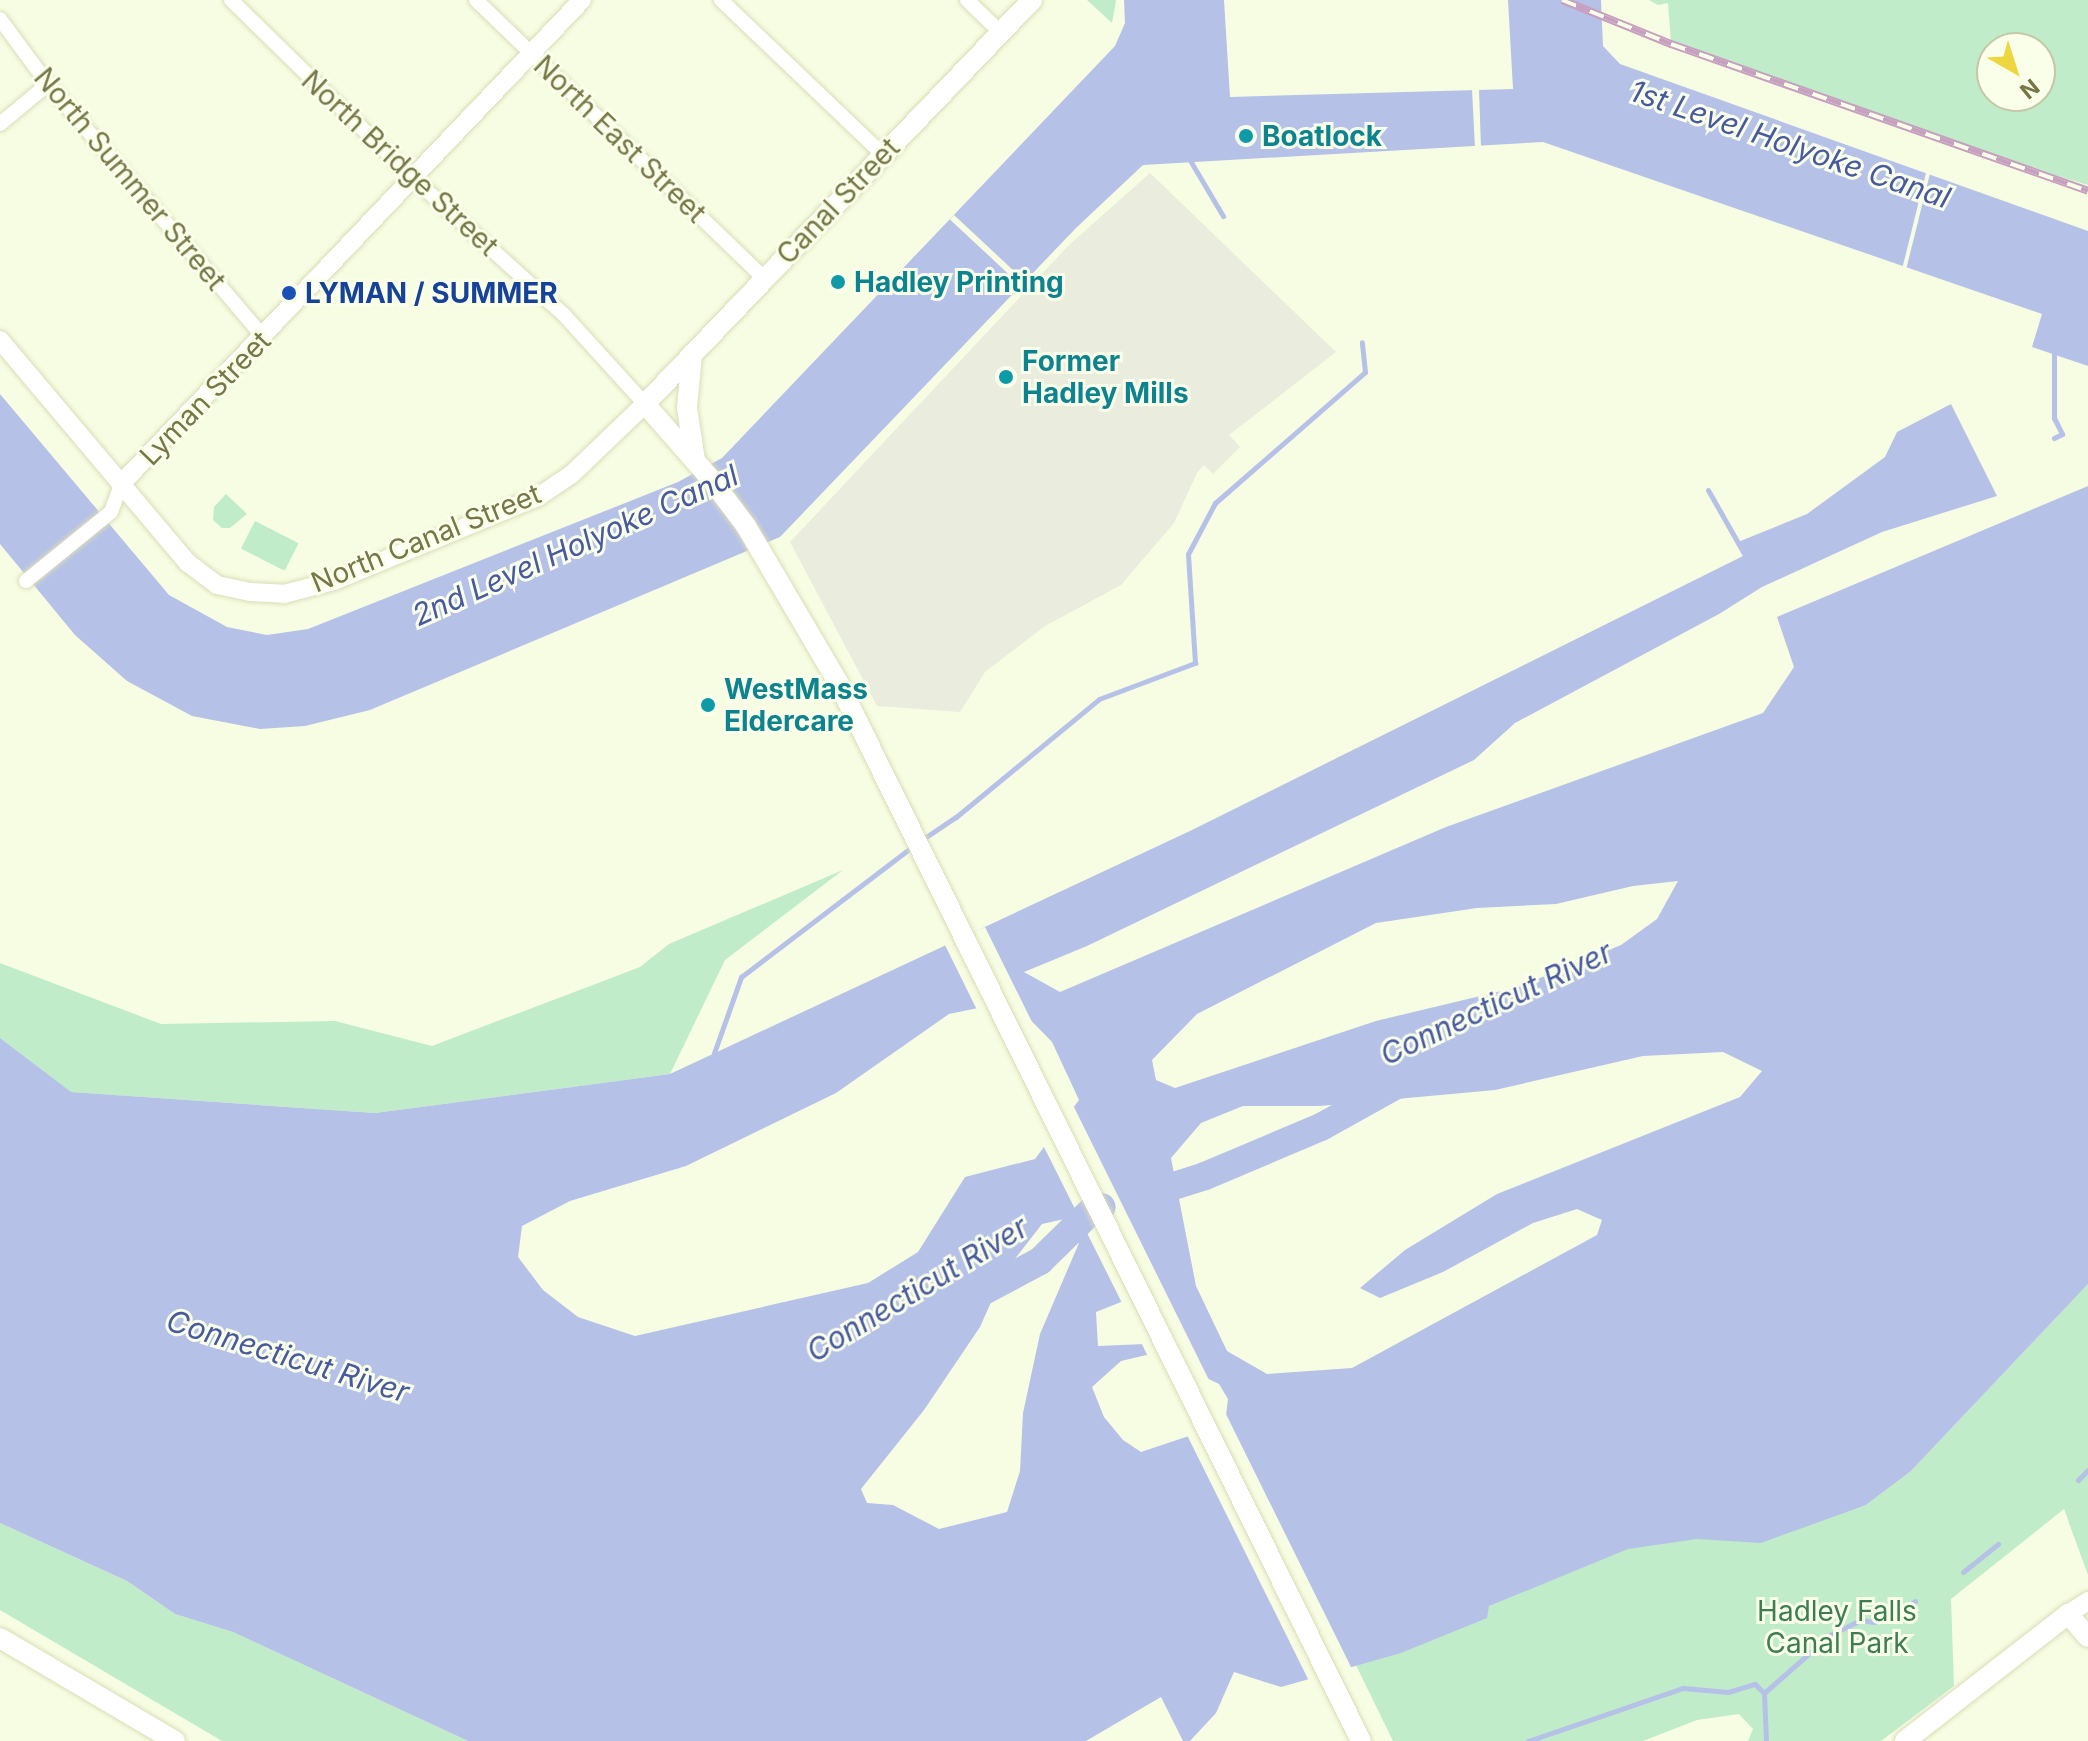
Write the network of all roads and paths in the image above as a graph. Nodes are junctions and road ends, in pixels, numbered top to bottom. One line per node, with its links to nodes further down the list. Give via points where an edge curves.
1 (231, 0): 13 (street, North Bridge Street)
2 (476, 0): 9 (street, North East Street)
3 (582, 0): 9 (street, Lyman Street)
4 (721, 0): 12 (street)
5 (967, 0): 8 (street)
6 (1032, 0): 8 (main road, Canal Street)
7 (0, 19): 10 (street, North Summer Street)
8 (1001, 33): 12 (main road, Canal Street)
9 (530, 53): 13 (street, Lyman Street); 14 (street, North East Street)
10 (48, 84): 11 (street); 15 (street, North Summer Street)
11 (0, 124)
12 (883, 155): 14 (main road, Canal Street)
13 (413, 178): 15 (street, Lyman Street); 18 (street, North Bridge Street, via 564,315)
14 (764, 278): 17 (main road, Canal Street)
15 (263, 337): 20 (street, Lyman Street)
16 (0, 340): 20 (street, North Canal Street)
17 (692, 354): 18 (main road, Canal Street); 19 (main road, via 687,408)
18 (645, 404): 19 (main road, North Bridge Street); 20 (street, North Canal Street, via 572,474 538,497 334,581 284,594 217,585 188,563)
19 (696, 461): 28 (main road, North Bridge Street, via 746,526 838,682)
20 (121, 484): 21 (street, Lyman Street, via 111,512)
21 (26, 581)
22 (2088, 1601): 23 (street)
23 (2068, 1614): 24 (main road); 29 (main road)
24 (2088, 1637)
25 (0, 1638): 26 (main road)
26 (151, 1735): 27 (main road)
27 (175, 1741)
28 (1361, 1741)
29 (1905, 1741)

